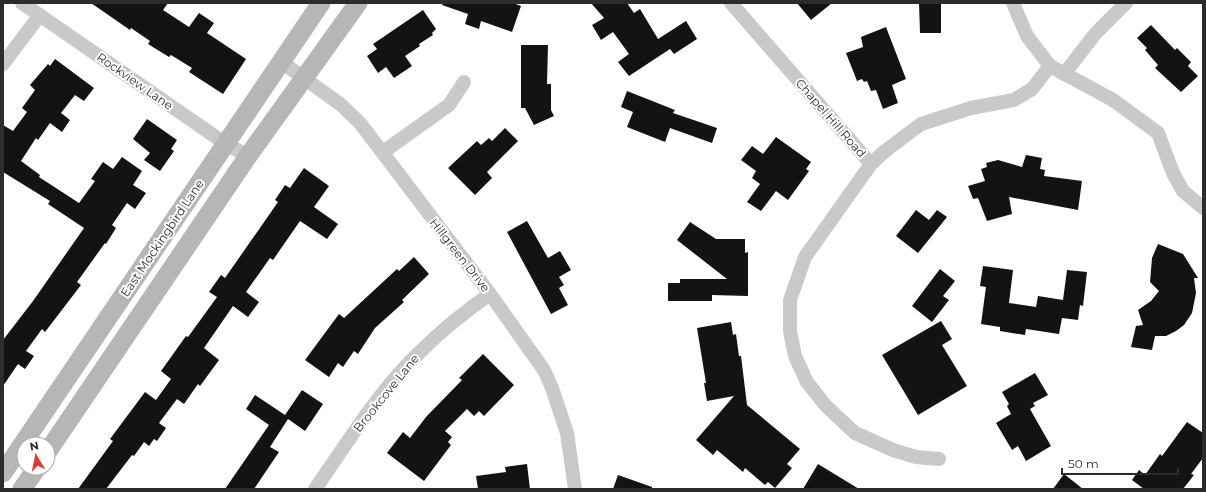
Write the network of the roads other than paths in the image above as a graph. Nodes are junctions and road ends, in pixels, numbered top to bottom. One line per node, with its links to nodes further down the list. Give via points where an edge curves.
1 (22, 3): 7 (street, Rockview Lane)
2 (321, 3): 8 (main road, East Mockingbird Lane)
3 (358, 3): 12 (main road, East Mockingbird Lane)
4 (731, 3): 17 (street, Chapel Hill Road)
5 (1013, 3): 10 (street, via 1027,36)
6 (1126, 3): 11 (street, via 1095,34)
7 (40, 15): 9 (street); 14 (street, Rockview Lane)
8 (280, 61): 12 (street, Hillgreen Drive); 14 (main road, East Mockingbird Lane)
9 (3, 64)
10 (1050, 66): 11 (street); 17 (street, Chapel Hill Road, via 1032,89 1014,100 971,108 921,124)
11 (1064, 74): 18 (street, via 1113,100 1158,133 1173,173 1183,191)
12 (305, 78): 15 (street, Hillgreen Drive, via 345,108); 16 (main road, East Mockingbird Lane)
13 (464, 82): 15 (street, via 449,105)
14 (226, 144): 16 (street, Rockview Lane); 22 (main road, East Mockingbird Lane)
15 (382, 152): 19 (street, Hillgreen Drive)
16 (248, 156): 20 (main road, East Mockingbird Lane)
17 (870, 164): 21 (street, via 805,256 790,300 790,331 795,356 807,382 826,406 854,433 893,450 916,457)
18 (1203, 208)
19 (490, 294): 25 (street, Brookcove Lane, via 454,321 416,356 364,418); 26 (street, Hillgreen Drive, via 544,370 552,388 567,433)
20 (56, 439)
21 (939, 459)
22 (3, 473)
23 (31, 476): 24 (main road)
24 (22, 489)
25 (315, 489)
26 (575, 489)

